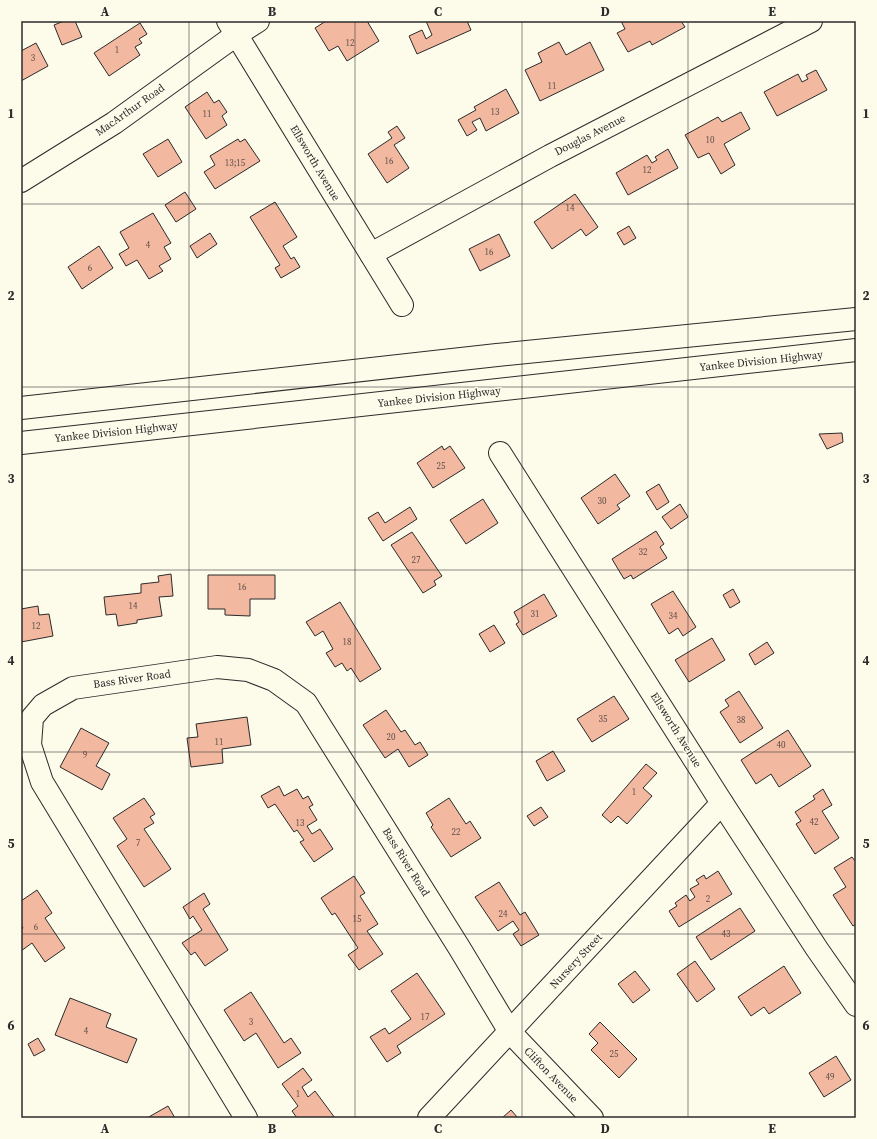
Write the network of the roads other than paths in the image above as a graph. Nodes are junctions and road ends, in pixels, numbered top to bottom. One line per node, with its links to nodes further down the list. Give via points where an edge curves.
1 (258, 21): 3 (main road, MacArthur Road)
2 (811, 21): 5 (main road, Douglas Avenue, via 550,156)
3 (232, 28): 4 (main road, MacArthur Road, via 114,123); 5 (main road, Ellsworth Avenue)
4 (21, 181)
5 (370, 254): 6 (main road, Ellsworth Avenue)
6 (402, 305)
7 (856, 319): 9 (main road, via 497,355)
8 (856, 350): 10 (main road, Yankee Division Highway)
9 (21, 408)
10 (21, 443)
11 (500, 453): 12 (main road, Ellsworth Avenue)
12 (722, 803): 13 (main road, Ellsworth Avenue); 14 (main road, Nursery Street)
13 (856, 1005)
14 (510, 1032): 15 (main road, Bass River Road, via 306,703 274,680 248,670 217,667 73,688 43,705 32,718 30,745 42,782); 16 (main road, Nursery Street); 17 (main road, Clifton Avenue)
15 (246, 1118)
16 (429, 1118)
17 (592, 1118)

